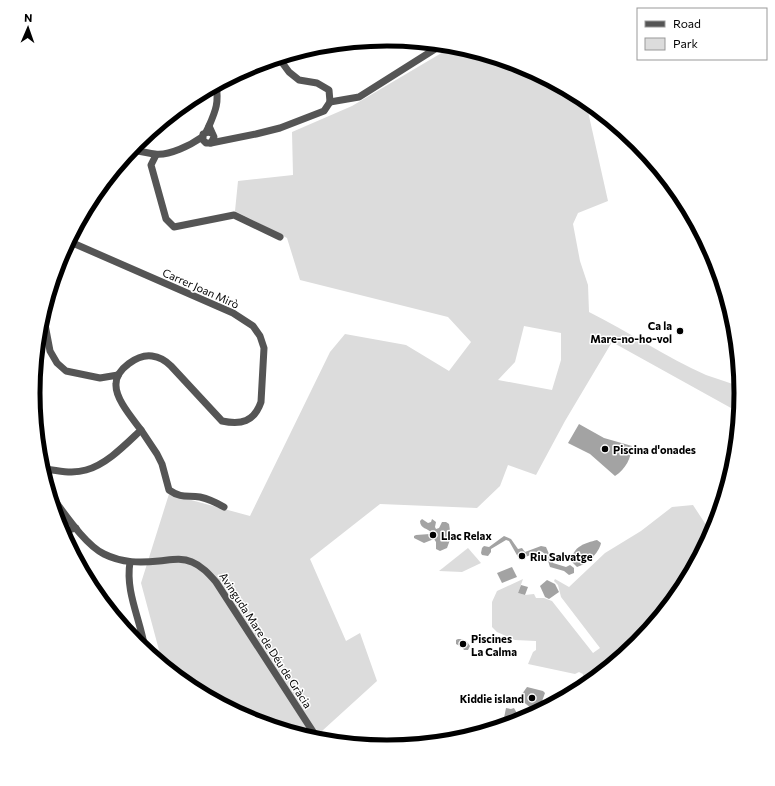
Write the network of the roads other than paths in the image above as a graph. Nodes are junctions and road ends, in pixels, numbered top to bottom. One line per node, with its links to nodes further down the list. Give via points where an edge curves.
1 (436, 49): 4 (street, via 359,97)
2 (281, 62): 4 (street, via 288,72 299,80 317,83 329,90)
3 (217, 90): 5 (street, via 217,107)
4 (330, 102): 5 (street, via 324,111 280,128 223,140)
5 (209, 136): 7 (street, via 190,145)
6 (139, 150): 7 (street)
7 (156, 155): 8 (street, via 151,166 160,203 166,219 174,227 234,215)
8 (280, 237)
9 (74, 243): 11 (street, Carrer Joan Mirò, via 233,313 253,326 264,348 261,402 253,417 244,422 222,421 163,359 143,356 125,367)
10 (46, 330): 11 (street, via 50,351 57,363 66,371 100,378)
11 (118, 375): 12 (street, via 116,384 120,401)
12 (141, 430): 13 (street, via 104,462 86,470); 15 (street, via 162,464 169,490 187,497 200,497)
13 (49, 470)
14 (58, 504): 16 (street, Avinguda Mare de Déu de Gràcia)
15 (224, 507)
16 (76, 528): 17 (street); 18 (street, Avinguda Mare de Déu de Gràcia, via 103,554)
17 (68, 530)
18 (130, 562): 19 (street, via 129,588); 20 (street, Avinguda Mare de Déu de Gràcia, via 178,559 191,562 204,570 216,582)
19 (142, 639)
20 (314, 733)

